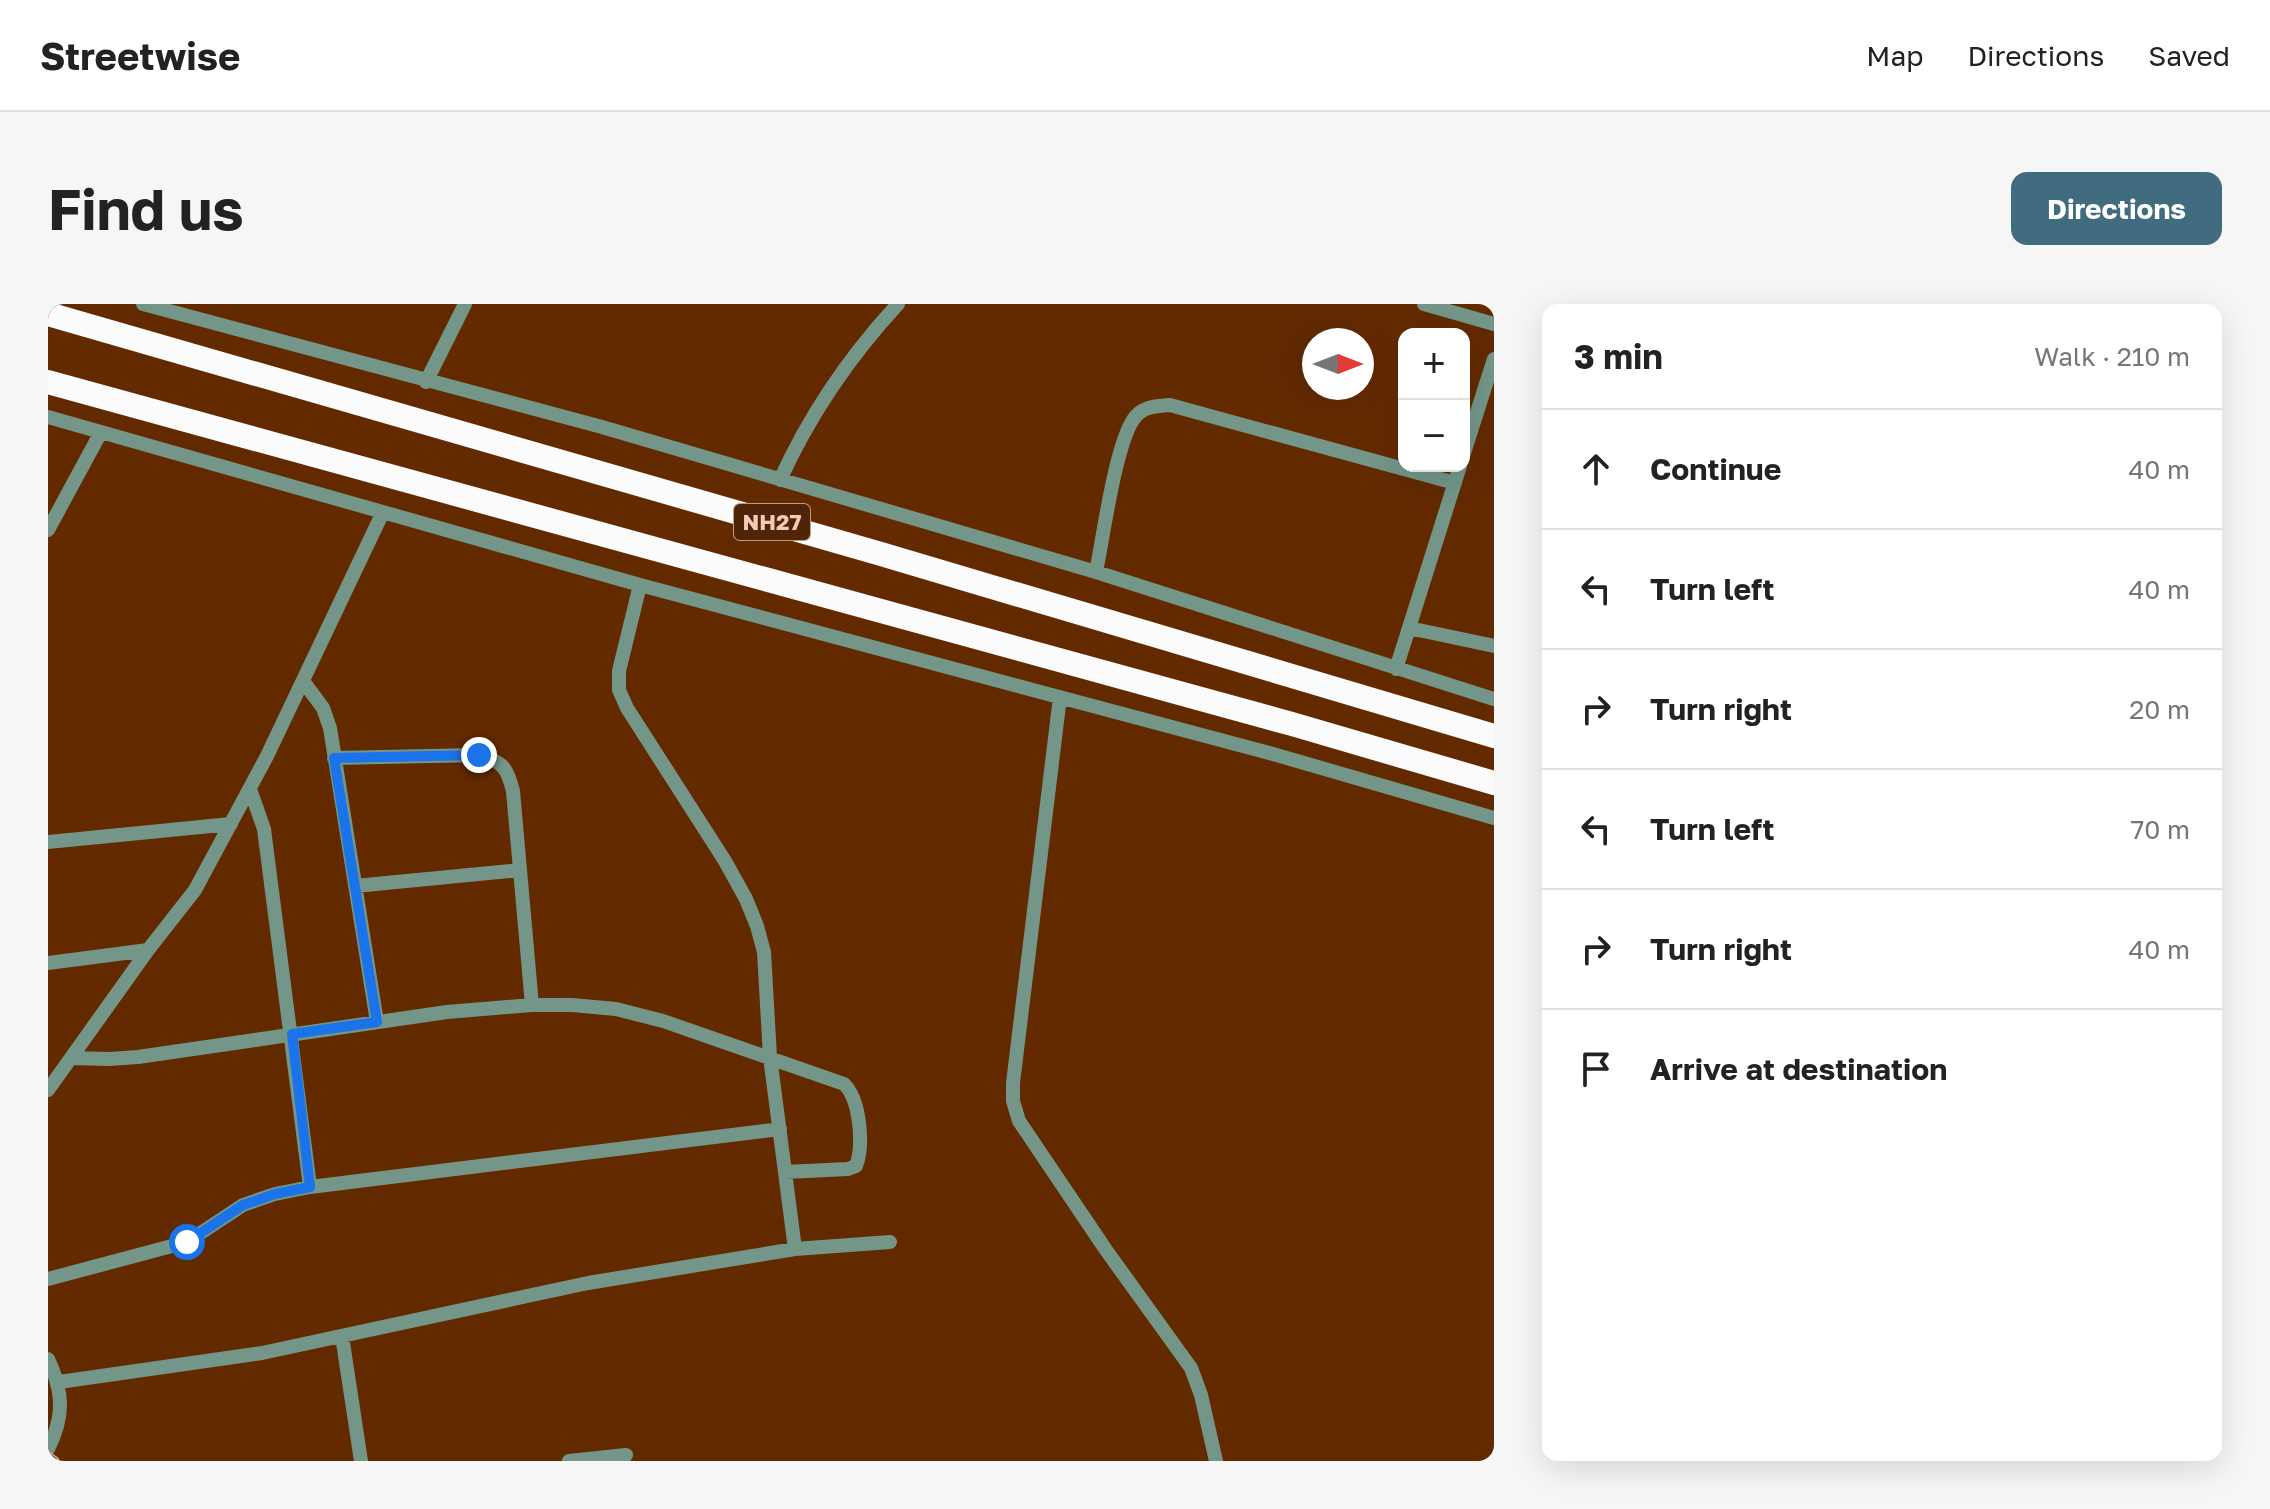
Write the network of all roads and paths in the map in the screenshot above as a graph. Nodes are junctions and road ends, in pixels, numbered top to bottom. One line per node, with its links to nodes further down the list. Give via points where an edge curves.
1 (143, 304): 9 (street)
2 (465, 304): 9 (street)
3 (898, 304): 14 (street, via 832,384)
4 (1424, 304): 6 (street)
5 (48, 314): 26 (highway, NH27)
6 (1494, 324)
7 (1494, 359): 12 (street)
8 (48, 382): 28 (highway, NH27)
9 (426, 382): 14 (street)
10 (48, 417): 11 (street)
11 (101, 432): 16 (street); 17 (street)
12 (1470, 434)
13 (1458, 472): 15 (street)
14 (780, 480): 18 (street)
15 (1455, 483): 18 (street, via 1170,405 1151,407 1137,415 1124,435); 20 (street)
16 (383, 512): 19 (street); 23 (street)
17 (48, 530)
18 (1096, 572): 22 (street)
19 (640, 585): 24 (street); 40 (street, via 619,690 746,899 764,952)
20 (1409, 628): 21 (street); 22 (street)
21 (1494, 646)
22 (1396, 669): 25 (street)
23 (303, 681): 27 (street, via 323,708); 29 (street)
24 (1060, 697): 30 (street); 56 (street, via 1013,1101 1019,1121 1191,1368)
25 (1494, 699)
26 (1494, 736)
27 (334, 758): 33 (street, via 479,755 498,761 509,774 513,791); 34 (street)
28 (1494, 783)
29 (250, 789): 31 (street); 39 (street, via 264,829)
30 (1494, 818)
31 (231, 824): 32 (street); 35 (street, via 195,890)
32 (48, 842)
33 (520, 870): 34 (street); 37 (street)
34 (355, 886): 38 (street)
35 (148, 950): 36 (street); 41 (street)
36 (48, 963)
37 (532, 1005): 38 (street); 40 (street, via 616,1009)
38 (377, 1022): 39 (street)
39 (292, 1034): 41 (street, via 138,1057); 45 (street)
40 (770, 1057): 43 (street); 44 (street, via 844,1084 857,1105 856,1166)
41 (71, 1058): 42 (street)
42 (48, 1090)
43 (780, 1129): 44 (street); 45 (street)
44 (785, 1172): 47 (street)
45 (310, 1187): 48 (street, via 243,1205 187,1242)
46 (890, 1242): 47 (street)
47 (795, 1249): 49 (street, via 588,1283)
48 (48, 1279)
49 (342, 1336): 51 (street); 54 (street)
50 (48, 1359): 51 (street)
51 (59, 1382): 52 (street, via 61,1411)
52 (48, 1449)
53 (626, 1455): 55 (street)
54 (361, 1461)
55 (569, 1461)
56 (1216, 1461)

